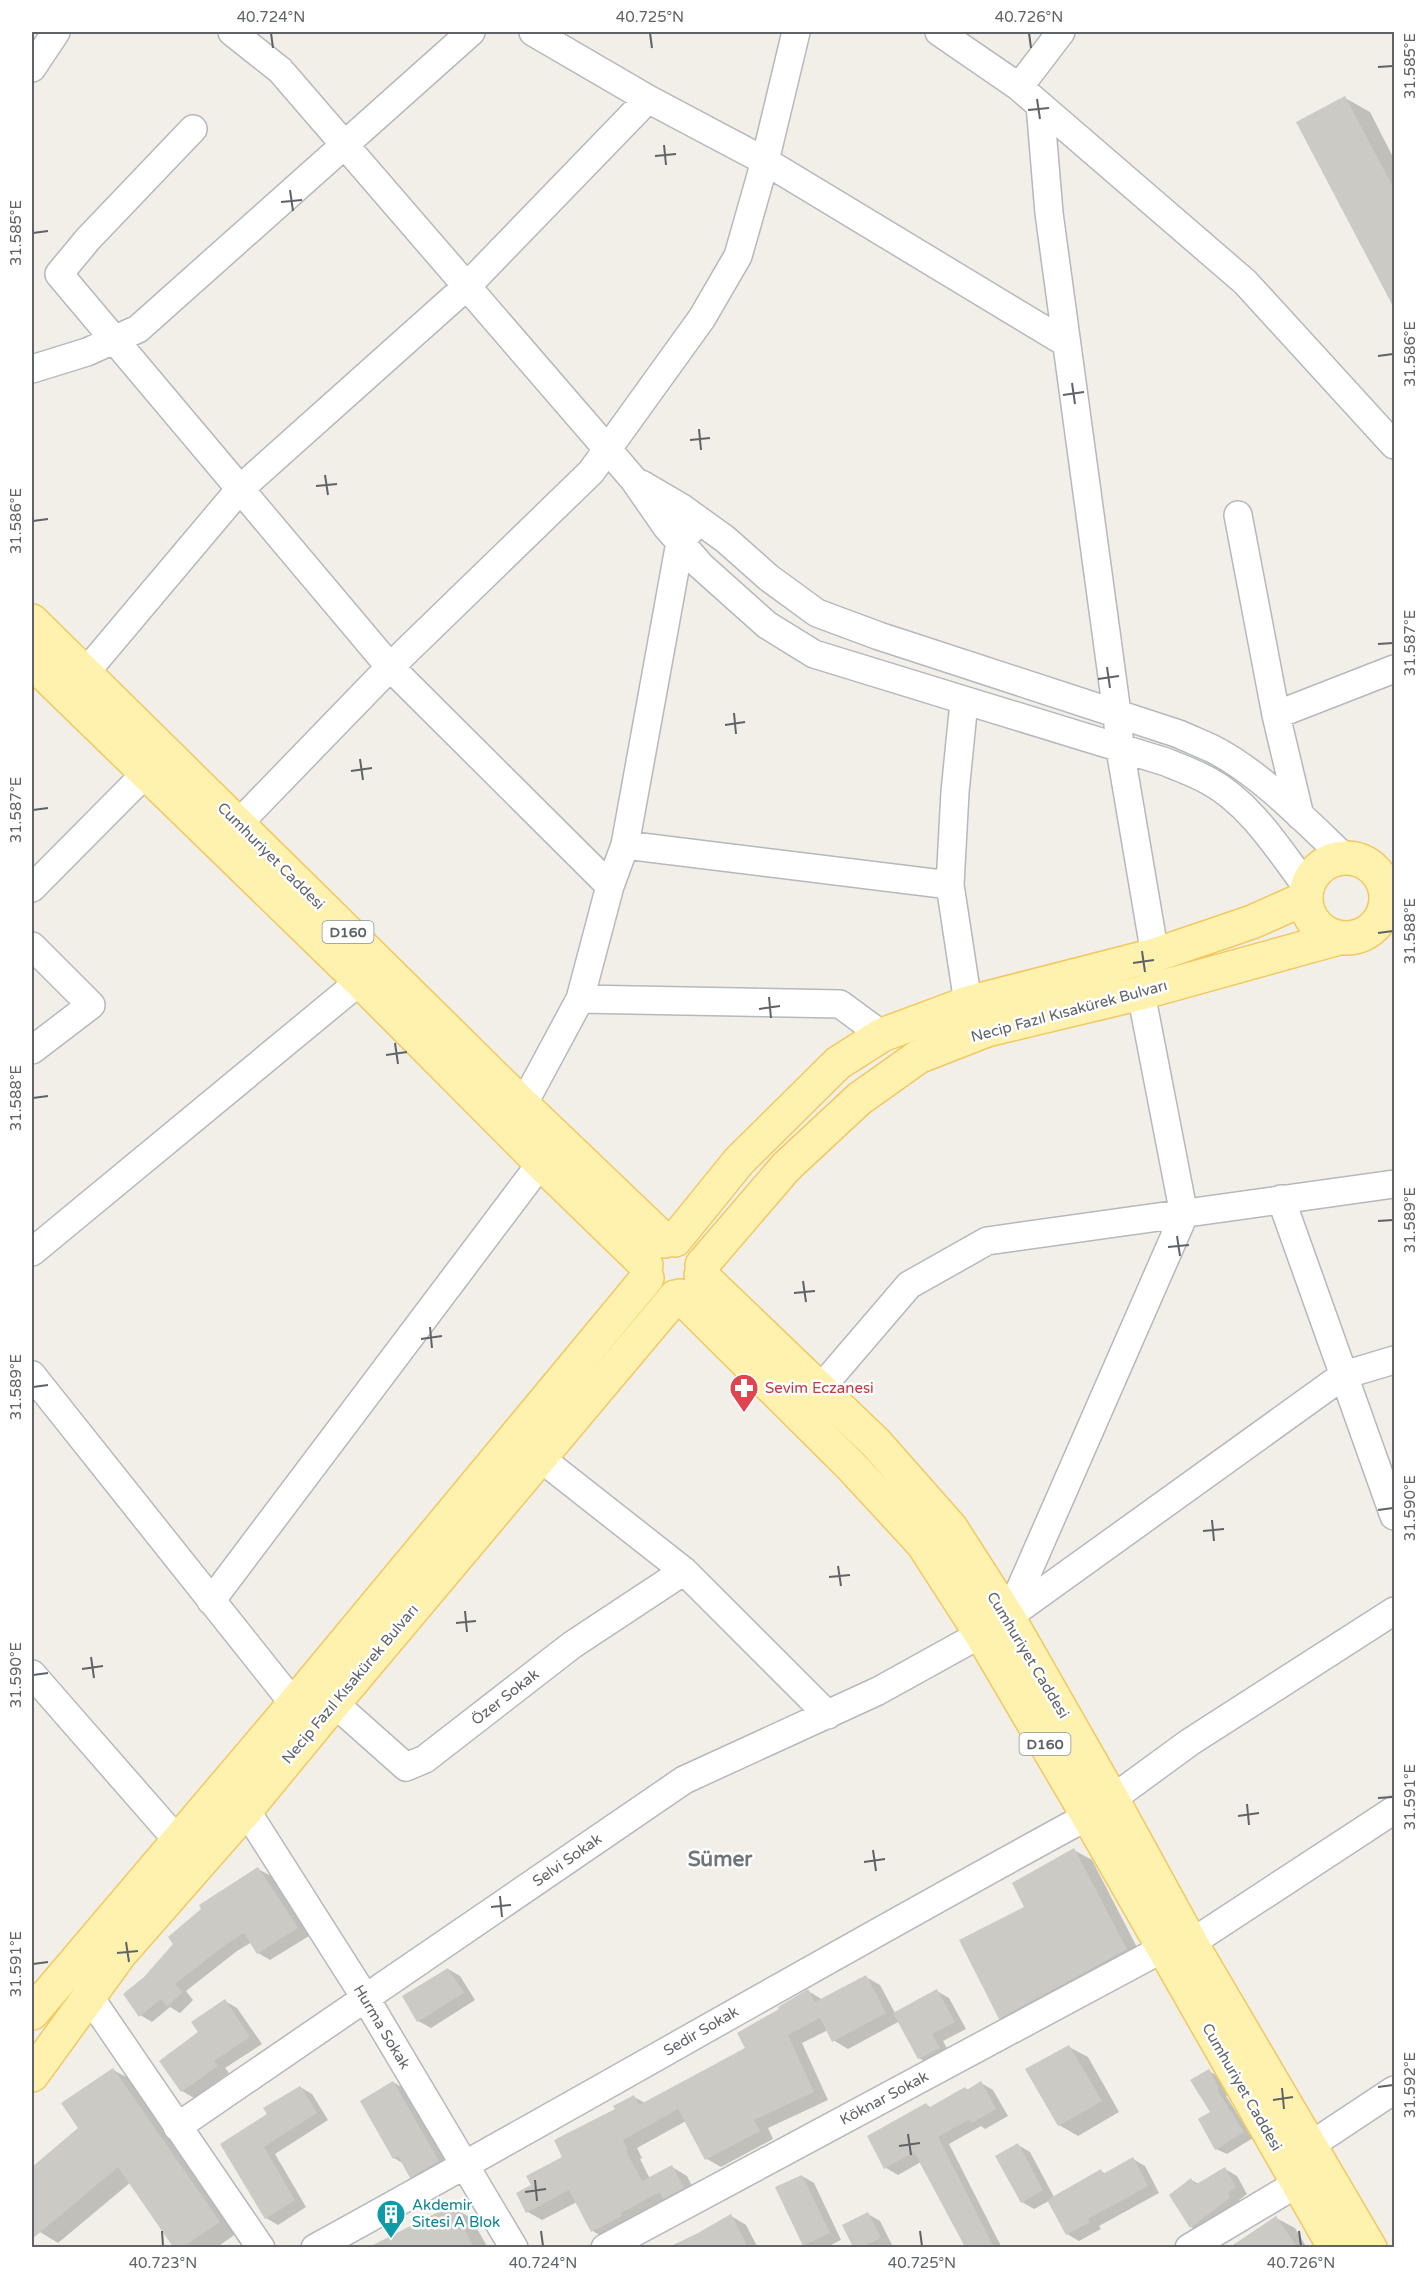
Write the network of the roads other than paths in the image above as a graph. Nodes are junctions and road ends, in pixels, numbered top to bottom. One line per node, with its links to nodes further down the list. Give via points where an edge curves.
1 (56, 32): 8 (street)
2 (232, 32): 13 (street, via 280,70)
3 (471, 32): 13 (street)
4 (533, 32): 10 (street)
5 (796, 32): 14 (street)
6 (939, 32): 9 (street)
7 (1061, 32): 9 (street)
8 (32, 68)
9 (1019, 87): 11 (street)
10 (648, 99): 14 (street); 15 (street)
11 (1040, 105): 17 (street); 19 (street, via 1245,282)
12 (193, 129): 16 (street, via 59,274)
13 (344, 144): 15 (street); 16 (street, via 138,329)
14 (765, 160): 17 (street); 20 (street, via 738,256 702,318)
15 (467, 286): 20 (street); 22 (street)
16 (114, 340): 18 (street); 22 (street)
17 (1065, 343): 32 (street)
18 (32, 369)
19 (1395, 445)
20 (608, 449): 21 (street); 28 (street, via 591,472)
21 (634, 480): 24 (street); 25 (street)
22 (240, 489): 28 (street); 30 (street)
23 (1238, 515): 33 (street)
24 (699, 521): 25 (street); 32 (street, via 817,614)
25 (680, 542): 31 (street, via 767,625 814,654); 38 (street)
26 (32, 621): 30 (main road, Cumhuriyet Caddesi / D160)
27 (32, 662): 35 (main road, Cumhuriyet Caddesi / D160)
28 (390, 667): 37 (street); 42 (street)
29 (1395, 669): 33 (street)
30 (84, 673): 37 (main road, Cumhuriyet Caddesi / D160)
31 (964, 702): 34 (street); 41 (street)
32 (1117, 713): 34 (street); 36 (street, via 1215,750)
33 (1276, 715): 36 (street)
34 (1120, 748): 44 (street, via 1210,781 1240,804); 48 (street)
35 (146, 773): 43 (street); 49 (main road, Cumhuriyet Caddesi / D160)
36 (1300, 816): 39 (street)
37 (238, 824): 55 (main road, Cumhuriyet Caddesi / D160)
38 (625, 845): 41 (street); 42 (street)
39 (1345, 858): 40 (main road); 44 (main road, via 1320,868)
40 (1386, 873): 45 (main road)
41 (950, 885): 52 (street)
42 (610, 886): 51 (street)
43 (32, 888)
44 (1306, 892): 46 (main road, via 1310,917 1316,926); 48 (main road, Necip Fazıl Kısakürek Bulvarı, via 1252,922)
45 (1384, 925): 46 (main road, via 1358,937)
46 (1339, 938): 50 (main road, Necip Fazıl Kısakürek Bulvarı)
47 (32, 946): 54 (street, via 91,1005)
48 (1155, 955): 52 (main road, Necip Fazıl Kısakürek Bulvarı)
49 (360, 981): 56 (main road, Cumhuriyet Caddesi / D160); 60 (street)
50 (1141, 993): 59 (street); 62 (main road, Necip Fazıl Kısakürek Bulvarı, via 987,1030 918,1057 859,1099 786,1167)
51 (580, 999): 53 (street, via 840,1004); 55 (street)
52 (968, 1003): 53 (main road, Necip Fazıl Kısakürek Bulvarı)
53 (882, 1035): 61 (main road, Necip Fazıl Kısakürek Bulvarı, via 838,1063 747,1153)
54 (32, 1050)
55 (523, 1105): 61 (main road, Cumhuriyet Caddesi / D160)
56 (541, 1163): 61 (main road, Cumhuriyet Caddesi / D160); 70 (street)
57 (1395, 1184): 58 (street)
58 (1281, 1199): 59 (street); 65 (street)
59 (1184, 1215): 66 (street, via 987,1241 909,1285); 72 (street)
60 (34, 1245)
61 (658, 1256): 62 (main road, via 658,1293); 62 (main road, via 685,1242 693,1248 699,1256); 76 (main road, Necip Fazıl Kısakürek Bulvarı)
62 (689, 1283): 66 (main road, Cumhuriyet Caddesi / D160); 67 (main road, Necip Fazıl Kısakürek Bulvarı); 73 (main road, Cumhuriyet Caddesi / D160, via 923,1544)
63 (1395, 1360): 65 (street)
64 (32, 1375): 70 (street)
65 (1344, 1375): 68 (street); 72 (street)
66 (820, 1389): 72 (main road, Cumhuriyet Caddesi / D160, via 876,1443 951,1528)
67 (539, 1457): 69 (street); 75 (main road, Necip Fazıl Kısakürek Bulvarı)
68 (1395, 1516)
69 (684, 1571): 75 (street, Özer Sokak, via 572,1645 425,1759 406,1767); 77 (street)
70 (211, 1601): 76 (street)
71 (1395, 1611): 78 (street, Sedir Sokak, via 1190,1742)
72 (1008, 1617): 78 (main road, Cumhuriyet Caddesi / D160)
73 (981, 1634): 77 (street, Selvi Sokak); 78 (main road, Cumhuriyet Caddesi / D160)
74 (32, 1674): 81 (street)
75 (334, 1703): 79 (main road, Necip Fazıl Kısakürek Bulvarı)
76 (294, 1704): 81 (main road, Necip Fazıl Kısakürek Bulvarı)
77 (828, 1715): 85 (street, Selvi Sokak, via 684,1780)
78 (1100, 1808): 82 (main road, Cumhuriyet Caddesi / D160); 90 (street, Sedir Sokak)
79 (246, 1810): 83 (main road, Necip Fazıl Kısakürek Bulvarı, via 120,1954); 85 (street, Hurma Sokak)
80 (1395, 1810): 82 (street, Köknar Sokak)
81 (178, 1841): 84 (main road, Necip Fazıl Kısakürek Bulvarı)
82 (1177, 1946): 89 (main road, Cumhuriyet Caddesi / D160); 91 (main road, Cumhuriyet Caddesi / D160); 95 (street, Köknar Sokak)
83 (89, 1996): 86 (main road, Necip Fazıl Kısakürek Bulvarı); 88 (street)
84 (35, 1999)
85 (366, 2000): 88 (street, Selvi Sokak); 90 (street, Hurma Sokak)
86 (32, 2075)
87 (1395, 2090): 89 (street)
88 (177, 2127): 92 (street)
89 (1311, 2145): 98 (main road, Cumhuriyet Caddesi / D160)
90 (466, 2165): 93 (street, Sedir Sokak); 94 (street, Hurma Sokak)
91 (1298, 2183): 96 (street); 97 (main road, Cumhuriyet Caddesi / D160)
92 (261, 2247)
93 (315, 2247)
94 (514, 2247)
95 (605, 2247)
96 (1189, 2247)
97 (1335, 2247)
98 (1370, 2247)

